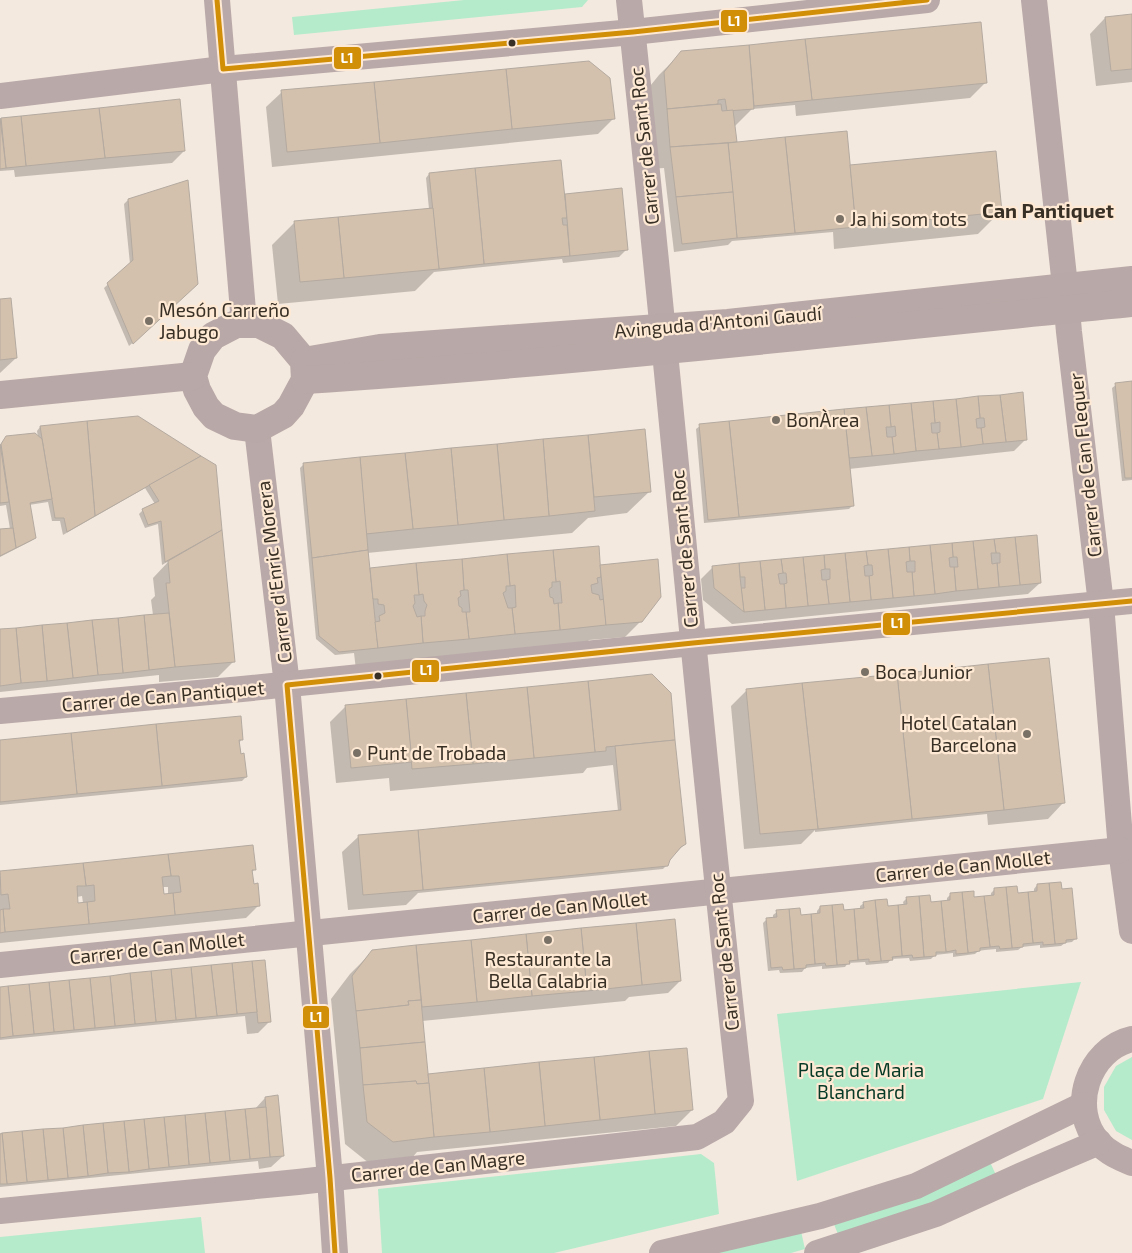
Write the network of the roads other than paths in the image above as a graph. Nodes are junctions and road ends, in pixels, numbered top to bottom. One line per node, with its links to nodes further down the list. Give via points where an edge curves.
1 (217, 0): 6 (street)
2 (630, 0): 5 (street, Carrer de Sant Roc)
3 (927, 0): 5 (street)
4 (1034, 0): 9 (street, Carrer de Can Flequer)
5 (633, 32): 6 (street); 12 (street, Carrer de Sant Roc)
6 (223, 69): 7 (street); 11 (street)
7 (0, 96)
8 (1132, 280): 9 (street, Avinguda d'Antoni Gaudí)
9 (1066, 298): 10 (street, Avinguda d'Antoni Gaudí); 12 (street, Avinguda d'Antoni Gaudí, via 728,323); 18 (street, Carrer de Can Flequer)
10 (1132, 303)
11 (244, 324): 13 (street, via 259,324 283,336); 14 (street, via 236,324 213,336 202,350)
12 (663, 338): 13 (street, Avinguda d'Antoni Gaudí, via 398,374); 19 (street, Carrer de Sant Roc)
13 (304, 371): 16 (street, via 291,406 283,415)
14 (193, 376): 15 (street); 16 (street, via 197,390 214,416 235,426)
15 (0, 395)
16 (257, 429): 20 (street, Carrer d'Enric Morera)
17 (1132, 601): 18 (street, Carrer de Can Pantiquet)
18 (1101, 604): 19 (street, Carrer de Can Pantiquet); 22 (street, Carrer de Can Flequer)
19 (692, 643): 20 (street, Carrer de Can Pantiquet); 23 (street, Carrer de Sant Roc)
20 (287, 685): 21 (street, Carrer de Can Pantiquet); 25 (street, Carrer d'Enric Morera)
21 (0, 711)
22 (1121, 850): 23 (street, Carrer de Can Mollet); 24 (street, Carrer de Can Flequer)
23 (717, 891): 25 (street, Carrer de Can Mollet); 29 (street, Carrer de Sant Roc, via 741,1101)
24 (1132, 931)
25 (309, 932): 26 (street, Carrer de Can Mollet); 32 (street, Carrer d'Enric Morera)
26 (0, 965)
27 (1132, 1038): 28 (street, via 1121,1041 1100,1056 1087,1079)
28 (1083, 1105): 30 (street, via 1088,1125); 35 (street, via 916,1186 820,1216)
29 (724, 1122): 32 (street, Carrer de Can Magre, via 697,1137)
30 (1099, 1142): 31 (street, via 1114,1155); 36 (street, via 936,1214)
31 (1132, 1163)
32 (330, 1178): 33 (street, Carrer de Can Magre); 34 (street, Carrer d'Enric Morera)
33 (0, 1211)
34 (335, 1253)
35 (662, 1253)
36 (817, 1253)

